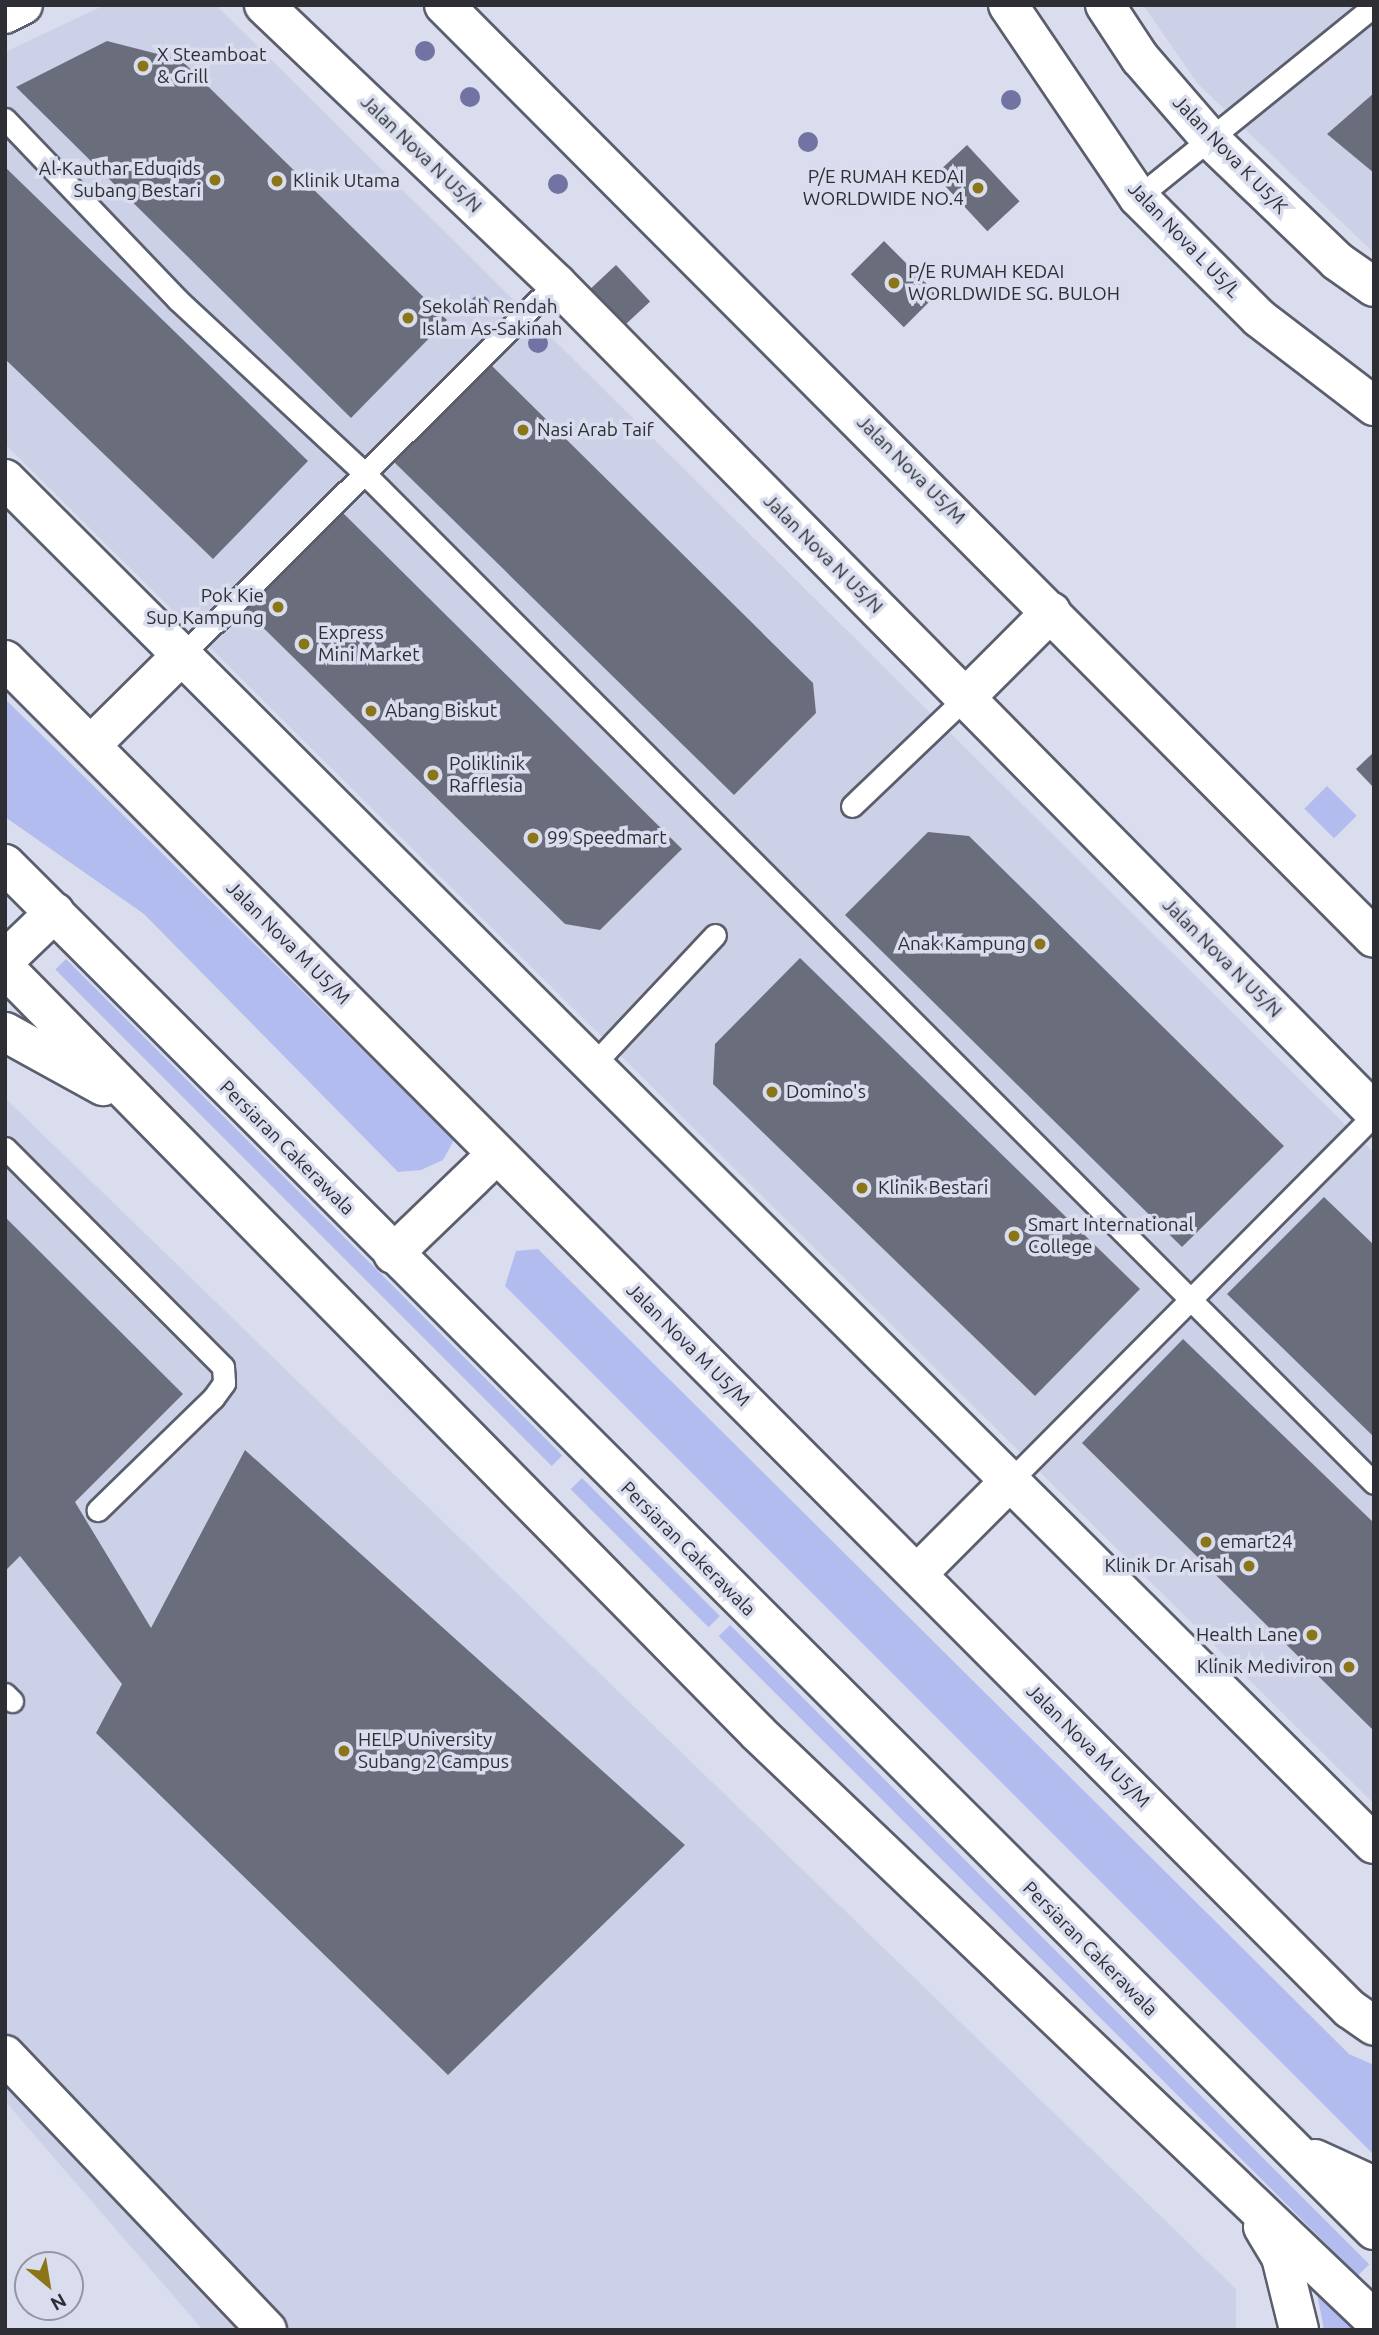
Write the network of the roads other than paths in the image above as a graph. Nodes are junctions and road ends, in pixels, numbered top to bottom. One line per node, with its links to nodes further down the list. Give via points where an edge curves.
1 (23, 5): 7 (street)
2 (264, 5): 11 (street, Jalan Nova N U5/N)
3 (444, 5): 16 (street, Jalan Nova U5/M)
4 (1007, 5): 10 (street, Jalan Nova L U5/L)
5 (1105, 5): 9 (street, Jalan Nova K U5/K, via 1140,58)
6 (1374, 6): 9 (lane)
7 (5, 14)
8 (5, 120): 14 (lane, via 178,300)
9 (1211, 140): 10 (lane); 12 (street, Jalan Nova K U5/K, via 1336,261)
10 (1138, 197): 13 (street, Jalan Nova L U5/L, via 1259,318)
11 (556, 283): 14 (lane); 19 (street, Jalan Nova N U5/N)
12 (1374, 287)
13 (1374, 406)
14 (365, 474): 17 (lane); 35 (lane)
15 (5, 479): 17 (street)
16 (1051, 612): 19 (street); 25 (street, Jalan Nova U5/M)
17 (180, 657): 20 (street); 29 (street)
18 (5, 660): 20 (street, Jalan Nova M U5/M)
19 (965, 698): 21 (lane); 31 (street, Jalan Nova N U5/N)
20 (91, 745): 33 (street, Jalan Nova M U5/M)
21 (852, 806)
22 (5, 864): 23 (street, Persiaran Cakerawala)
23 (55, 912): 26 (street); 34 (street, Persiaran Cakerawala)
24 (715, 935): 29 (lane)
25 (1374, 938)
26 (5, 960)
27 (5, 968): 30 (street)
28 (5, 1031): 30 (street)
29 (591, 1067): 36 (street)
30 (144, 1109): 45 (street, via 758,1733)
31 (1374, 1113): 35 (lane)
32 (5, 1147): 38 (lane, via 223,1367 224,1383 213,1398)
33 (497, 1154): 34 (street); 39 (street, Jalan Nova M U5/M)
34 (393, 1254): 43 (street, Persiaran Cakerawala)
35 (1190, 1299): 36 (lane); 37 (lane)
36 (1009, 1482): 39 (street); 40 (street)
37 (1374, 1483)
38 (98, 1510)
39 (917, 1574): 41 (street, Jalan Nova M U5/M, via 1350,2009)
40 (1374, 1844)
41 (1374, 2026)
42 (5, 2055): 48 (street)
43 (1291, 2148): 44 (street); 46 (street, Persiaran Cakerawala)
44 (1374, 2186)
45 (1242, 2194): 47 (street); 49 (street, via 1281,2257)
46 (1374, 2230)
47 (1374, 2320)
48 (267, 2330)
49 (1299, 2330)

